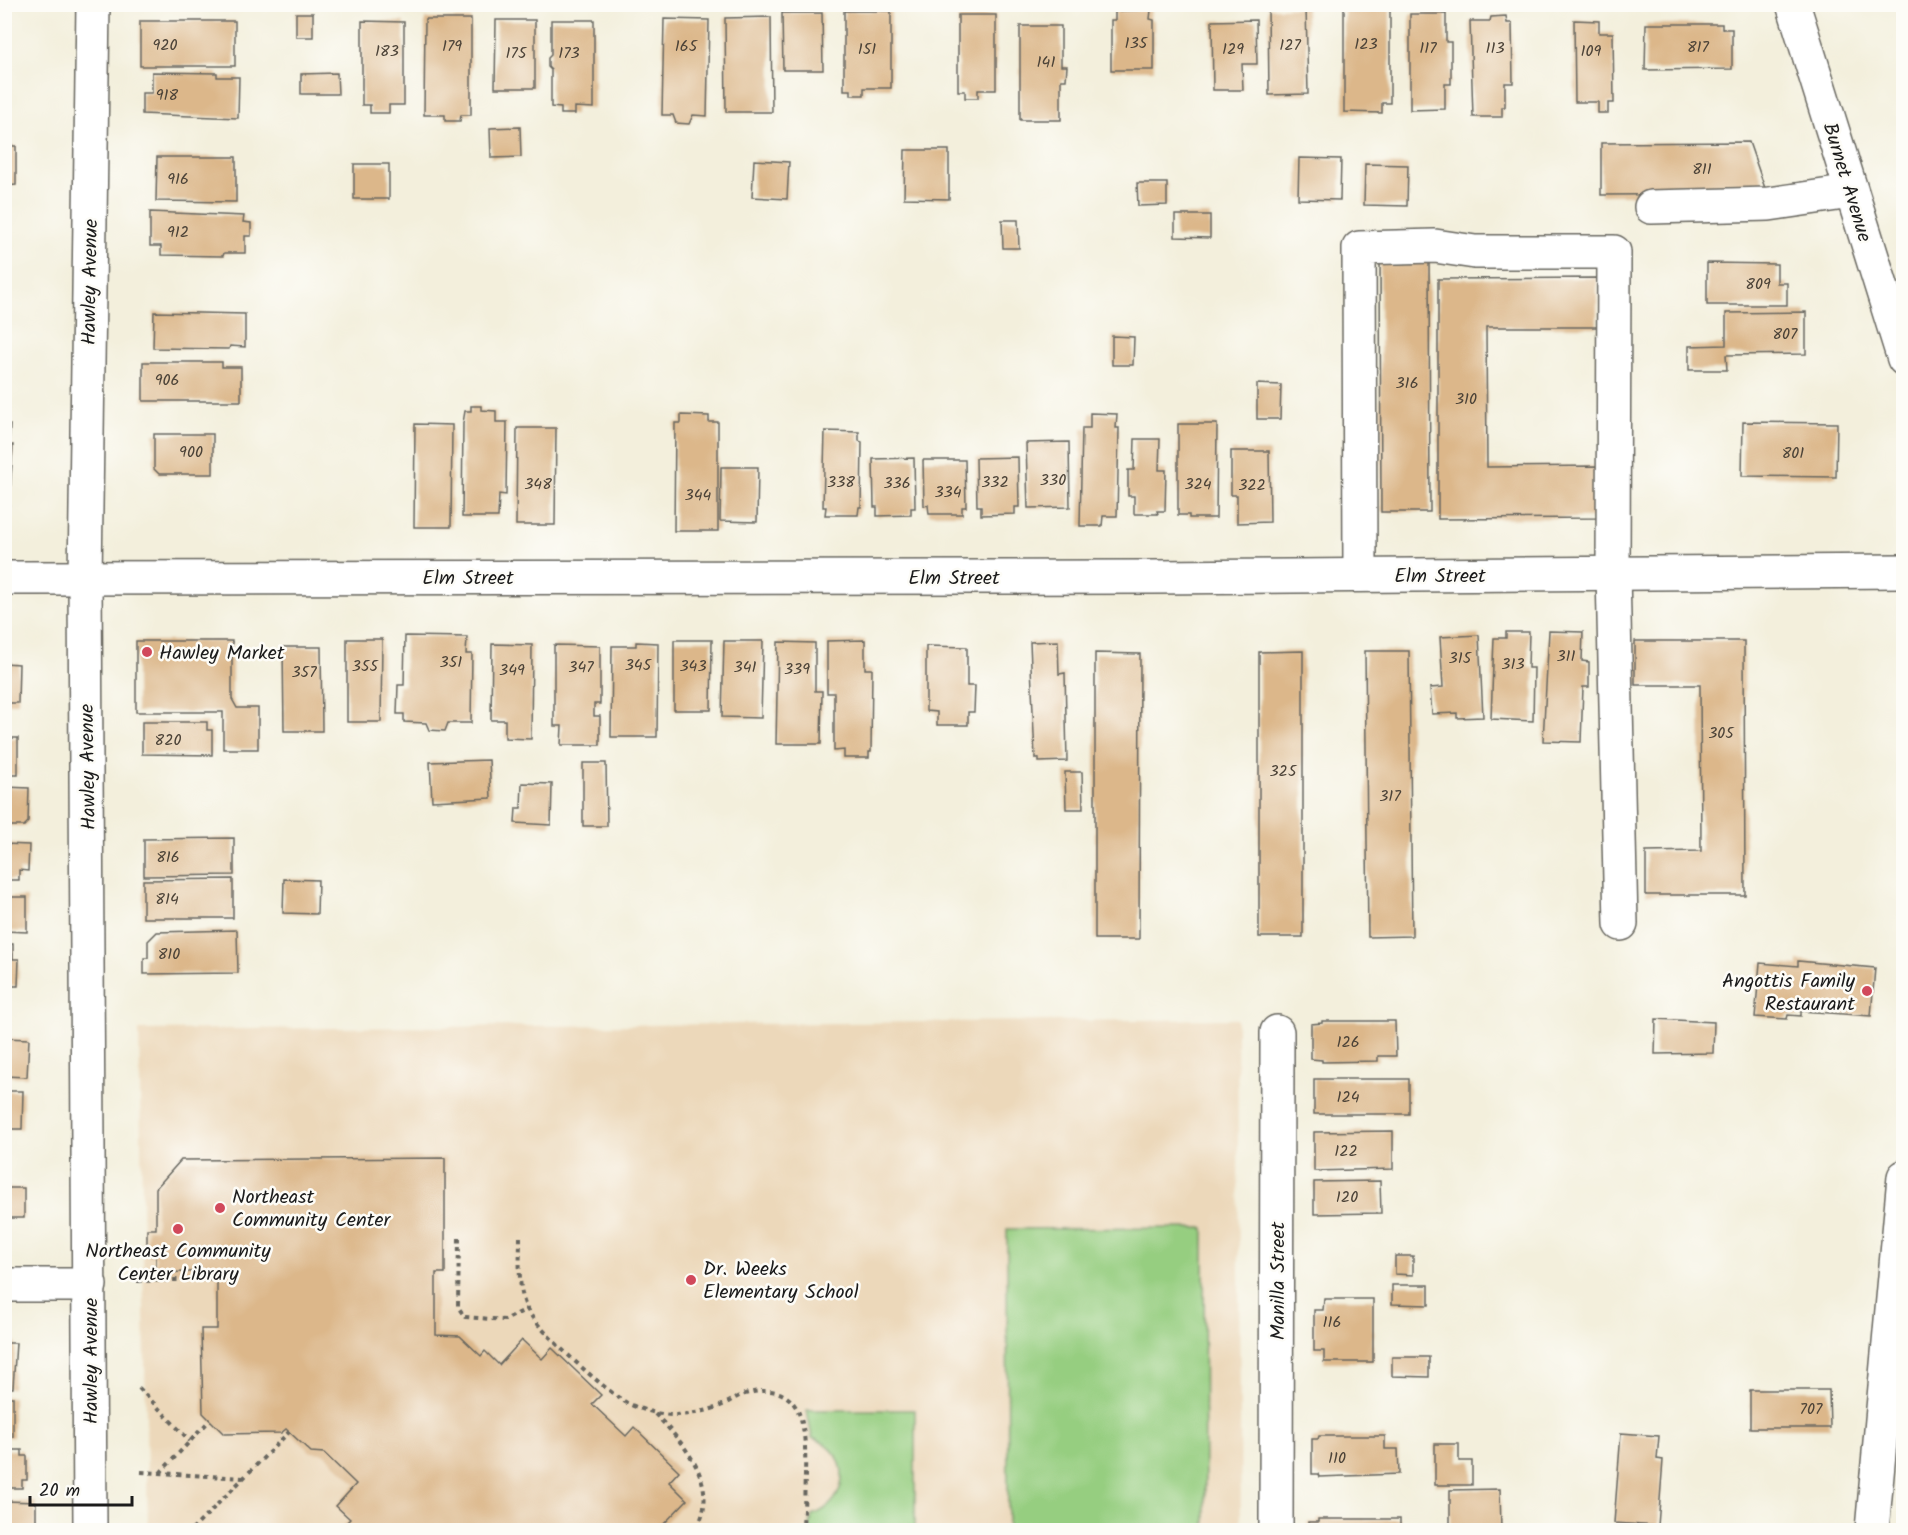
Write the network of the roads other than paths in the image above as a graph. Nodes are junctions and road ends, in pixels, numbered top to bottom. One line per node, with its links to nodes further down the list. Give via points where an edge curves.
1 (93, 4): 10 (street, Hawley Avenue)
2 (1793, 4): 3 (street, Burnet Avenue)
3 (1851, 192): 4 (street, via 1769,204); 5 (street, Burnet Avenue)
4 (1651, 207)
5 (1904, 359)
6 (1904, 571): 7 (street, Elm Street)
7 (1613, 573): 8 (street, Elm Street); 8 (street, via 1614,252 1475,252 1436,246 1359,248); 11 (street)
8 (1360, 575): 10 (street, Elm Street)
9 (4, 578): 10 (street, Elm Street)
10 (85, 578): 15 (street, Hawley Avenue)
11 (1621, 924)
12 (1277, 1032): 18 (street, Manilla Street)
13 (1904, 1177): 16 (street)
14 (4, 1285): 15 (street)
15 (90, 1285): 17 (street, Hawley Avenue)
16 (1893, 1427): 19 (street)
17 (90, 1530)
18 (1276, 1530)
19 (1872, 1530)

